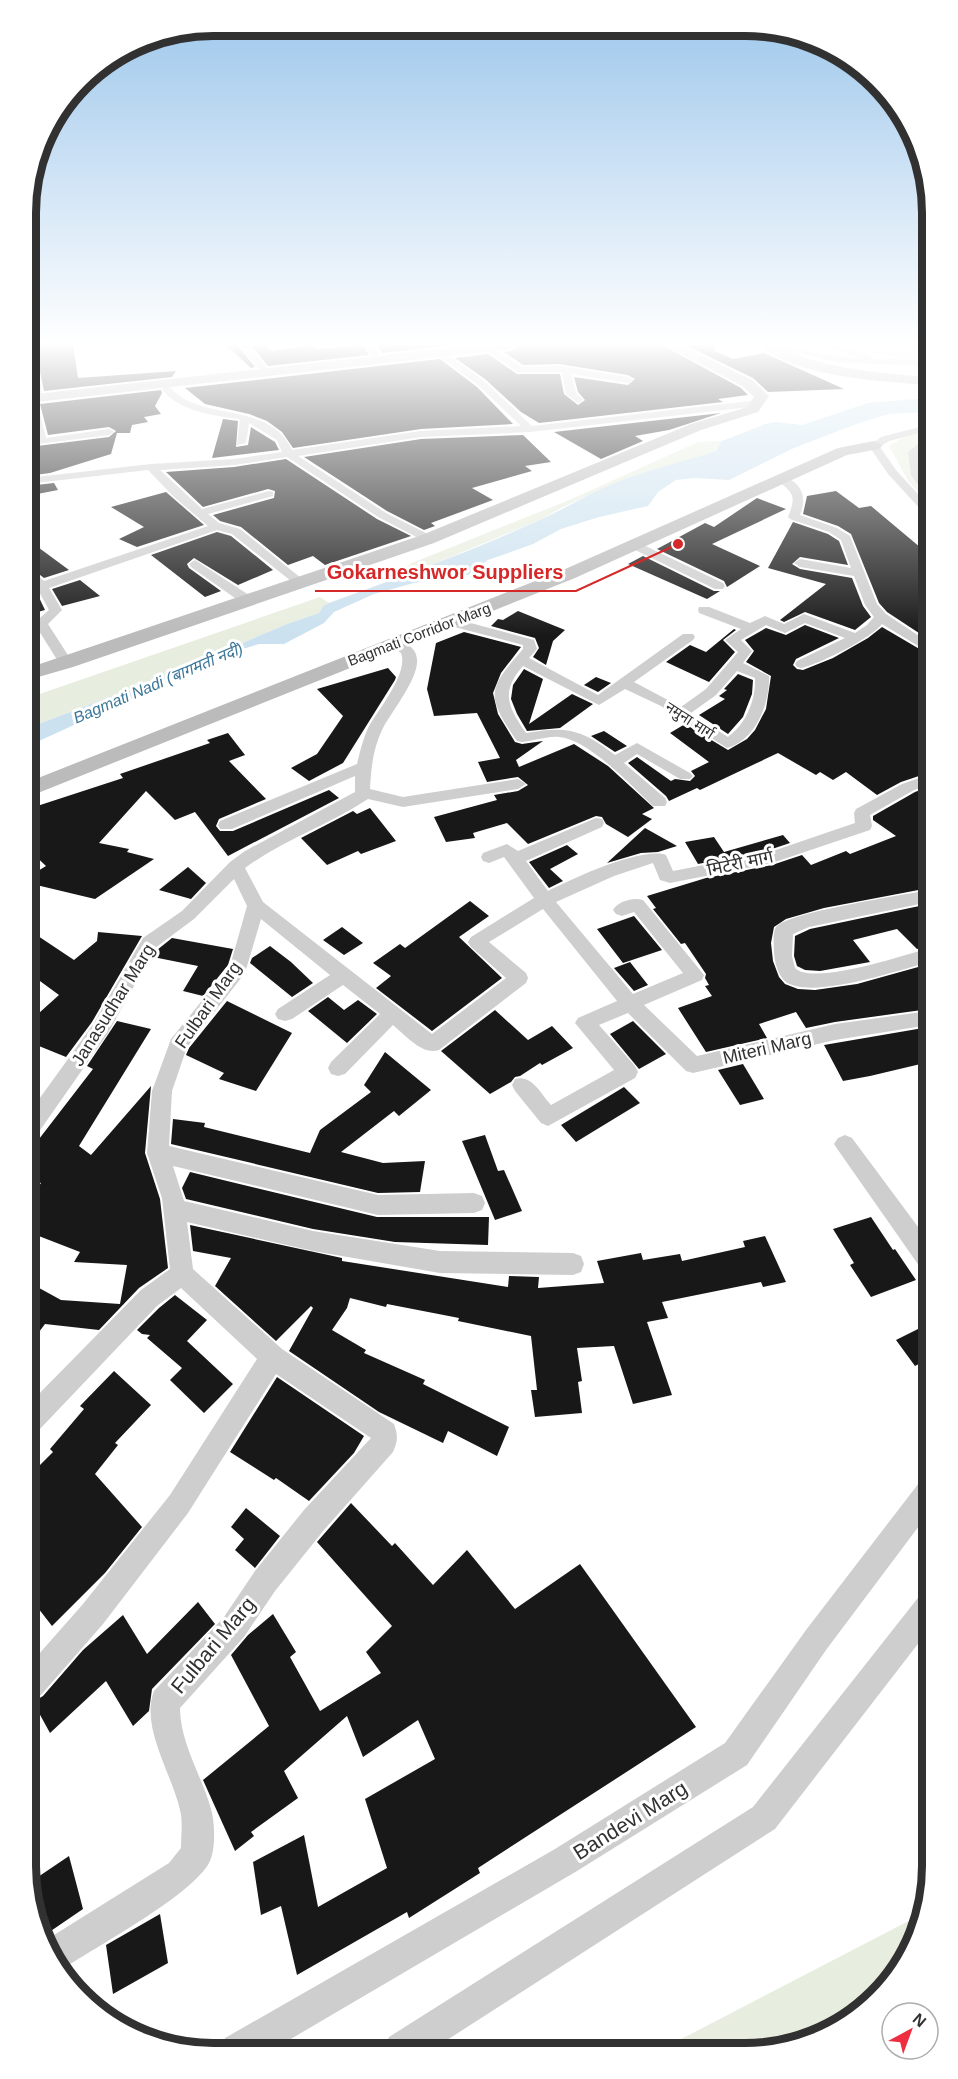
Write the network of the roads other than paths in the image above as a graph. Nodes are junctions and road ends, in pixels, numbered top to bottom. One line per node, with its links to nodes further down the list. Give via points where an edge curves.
1 (283, 442): 7 (street)
2 (365, 442): 7 (street)
3 (660, 442): 16 (street)
4 (880, 442): 6 (street)
5 (922, 444): 11 (street, via 913,452 916,475)
6 (874, 446): 9 (street, Bagmati Corridor Marg, via 843,451); 13 (street)
7 (288, 453): 8 (street, via 203,465); 16 (street)
8 (151, 467): 10 (street); 14 (street)
9 (781, 478): 17 (street, Bagmati Corridor Marg); 20 (street, via 798,491 801,501 794,517 846,538)
10 (36, 480)
11 (922, 483)
12 (269, 494): 14 (street)
13 (922, 505)
14 (200, 513): 15 (street)
15 (215, 526): 22 (street, via 236,531); 23 (street, via 207,532)
16 (428, 539): 22 (street)
17 (635, 545): 24 (street); 29 (street, Bagmati Corridor Marg)
18 (800, 563): 20 (street)
19 (195, 564): 25 (street)
20 (858, 573): 27 (street, via 866,596)
21 (36, 580): 23 (street)
22 (300, 582): 25 (street)
23 (42, 586): 30 (street, via 56,610)
24 (719, 586)
25 (247, 600): 37 (street)
26 (704, 610): 31 (street)
27 (881, 617): 33 (street); 35 (street)
28 (36, 620): 30 (street)
29 (452, 622): 34 (street, Bagmati Corridor Marg); 36 (street, via 529,643 530,649)
30 (41, 623): 37 (street)
31 (750, 628): 33 (street, via 765,620 785,629 804,618); 39 (street, via 732,640 745,651)
32 (688, 637): 41 (street)
33 (856, 638): 38 (street)
34 (394, 644): 44 (street, via 403,646 410,655 410,664 378,724); 48 (street, Bagmati Corridor Marg)
35 (922, 644)
36 (522, 660): 41 (street, via 598,701); 43 (street, via 504,681 501,693 509,719 522,738 564,733 601,750)
37 (66, 663): 40 (street)
38 (802, 664)
39 (735, 665): 42 (street, via 711,692); 42 (street, नमुना मार्ग, via 762,676 763,687 748,726 732,741 723,742)
40 (36, 672)
41 (624, 683): 42 (street, नमुना मार्ग)
42 (682, 713)
43 (613, 763): 45 (street, via 637,748); 50 (street)
44 (365, 766): 49 (street); 52 (street)
45 (685, 776)
46 (922, 782): 57 (street, मिटेरी मार्ग, via 862,813 864,826 791,852 670,877 655,857 614,868)
47 (518, 784): 49 (street, via 403,802)
48 (36, 787)
49 (364, 794): 55 (street, via 271,842)
50 (659, 802)
51 (596, 823): 54 (street)
52 (226, 825)
53 (489, 857): 54 (street, via 507,850)
54 (516, 859): 57 (street, Miteri Marg)
55 (236, 866): 58 (street); 68 (street, Janasudhar Marg, via 188,915 149,943 101,1028)
56 (922, 897): 60 (street, via 805,921 784,930 783,951 788,972 794,978 817,982)
57 (544, 900): 62 (street, Miteri Marg); 63 (street, via 477,942 519,978 432,1045)
58 (256, 906): 61 (street); 70 (street, Fulbari Marg, via 238,968 178,1044 162,1091)
59 (622, 910): 62 (street, via 638,904 695,975)
60 (922, 957)
61 (344, 975): 63 (street); 64 (street)
62 (629, 1003): 65 (street, Miteri Marg, via 693,1065 835,1032); 67 (street, via 585,1023 628,1072 548,1117)
63 (393, 1013): 66 (street)
64 (285, 1014)
65 (922, 1019)
66 (338, 1068)
67 (522, 1085)
68 (36, 1120)
69 (845, 1144): 73 (street)
70 (158, 1153): 71 (street, via 378,1205); 72 (street, Fulbari Marg)
71 (474, 1203)
72 (174, 1209): 74 (street, via 313,1241 440,1262); 75 (street, Fulbari Marg)
73 (922, 1251)
74 (573, 1264)
75 (182, 1274): 76 (street, Fulbari Marg); 77 (street, via 149,1298)
76 (273, 1357): 80 (street, via 179,1504); 81 (street, Fulbari Marg, via 379,1428 385,1433 384,1443 314,1520 234,1627 165,1702 173,1748 196,1811 197,1853 180,1874)
77 (36, 1415)
78 (922, 1500): 82 (street, Bandevi Marg, via 736,1754 566,1860)
79 (922, 1616): 83 (street, via 764,1818)
80 (36, 1679)
81 (59, 1951)
82 (249, 2043)
83 (410, 2043)

